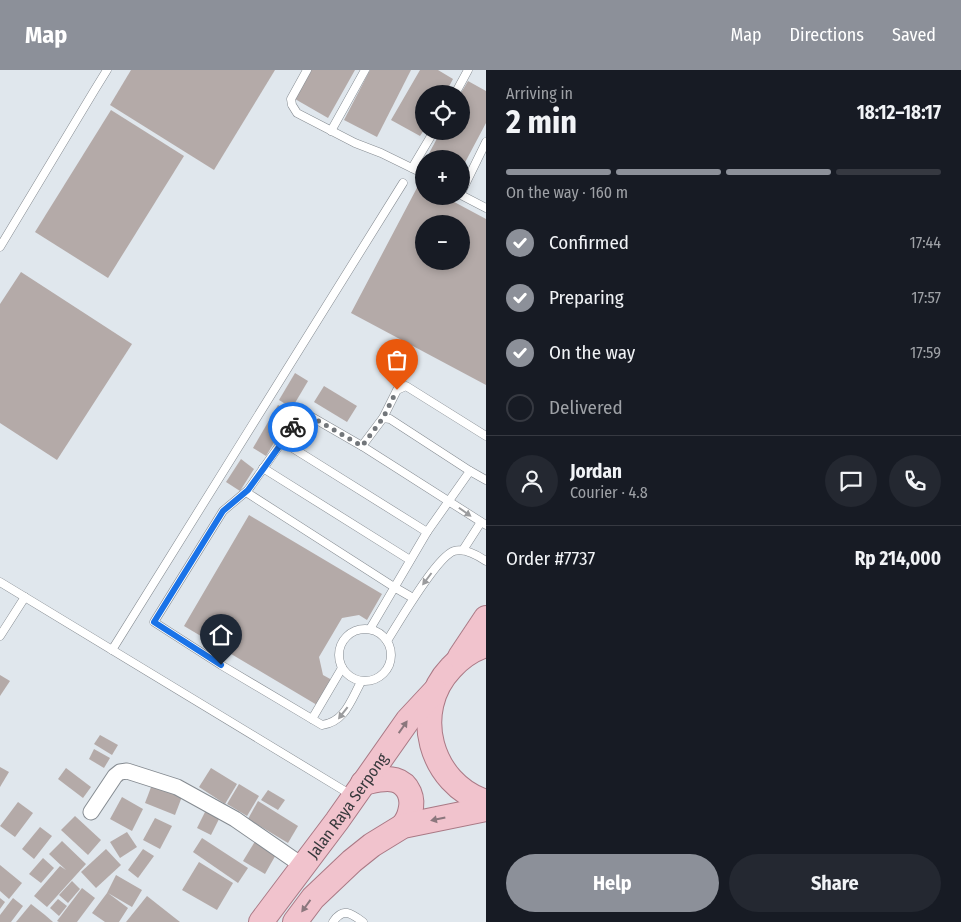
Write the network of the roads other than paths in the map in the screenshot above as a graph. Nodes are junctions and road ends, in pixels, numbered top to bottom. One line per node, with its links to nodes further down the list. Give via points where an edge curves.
1 (107, 70): 15 (lane)
2 (307, 70): 6 (lane, via 291,99 292,105 298,113)
3 (365, 70): 6 (lane)
4 (468, 70): 5 (lane)
5 (460, 85)
6 (331, 131): 9 (lane)
7 (429, 140): 9 (lane)
8 (486, 142): 11 (lane)
9 (412, 168): 10 (lane)
10 (415, 170)
11 (470, 175)
12 (403, 183): 39 (lane)
13 (470, 199): 14 (lane)
14 (486, 208)
15 (0, 247)
16 (383, 418): 17 (lane, via 397,390 406,386); 19 (lane); 21 (lane, via 390,419)
17 (486, 436)
18 (284, 442): 19 (lane, via 303,412); 20 (lane); 26 (lane)
19 (362, 446): 24 (lane)
20 (264, 468): 23 (lane); 28 (lane)
21 (470, 471): 22 (lane); 24 (lane)
22 (486, 480)
23 (248, 490): 31 (lane, via 252,497); 44 (lane, via 223,511 154,622)
24 (450, 501): 25 (lane, one-way to 25); 26 (lane)
25 (484, 524): 27 (lane)
26 (427, 532): 28 (lane)
27 (464, 550): 29 (lane); 33 (lane, one-way to 33, via 452,552 442,560)
28 (410, 560): 31 (lane)
29 (486, 561)
30 (0, 582): 32 (lane)
31 (394, 587): 33 (lane); 35 (lane)
32 (26, 597): 36 (lane); 39 (lane)
33 (413, 598): 37 (lane)
34 (486, 618): 40 (main road)
35 (370, 629): 37 (lane); 41 (lane, via 356,630 345,637 338,656)
36 (0, 636)
37 (387, 642): 42 (lane, via 391,656 387,670 376,680)
38 (486, 645): 40 (main road)
39 (112, 650): 45 (lane)
40 (458, 660): 43 (main road)
41 (342, 668): 42 (lane, via 347,675); 44 (lane)
42 (361, 682): 44 (lane, one-way to 44, via 344,715 322,725)
43 (435, 691): 45 (main road, Jalan Raya Serpong, one-way to 43, via 408,720); 46 (main road, via 429,715 430,740 439,764 454,784)
44 (312, 719)
45 (359, 790): 49 (main road, via 384,779 404,785 412,803); 50 (main road, Jalan Raya Serpong)
46 (486, 802)
47 (486, 809): 49 (main road, Jalan Raya Serpong, one-way to 49)
48 (91, 812): 50 (street, via 115,776 127,771 177,786 235,819)
49 (403, 826): 52 (main road, Jalan Raya Serpong, one-way to 52, via 352,861 313,898)
50 (303, 866): 51 (main road, Jalan Raya Serpong)
51 (261, 922)
52 (295, 922)
53 (333, 922): 54 (lane, via 343,913)
54 (363, 922)

